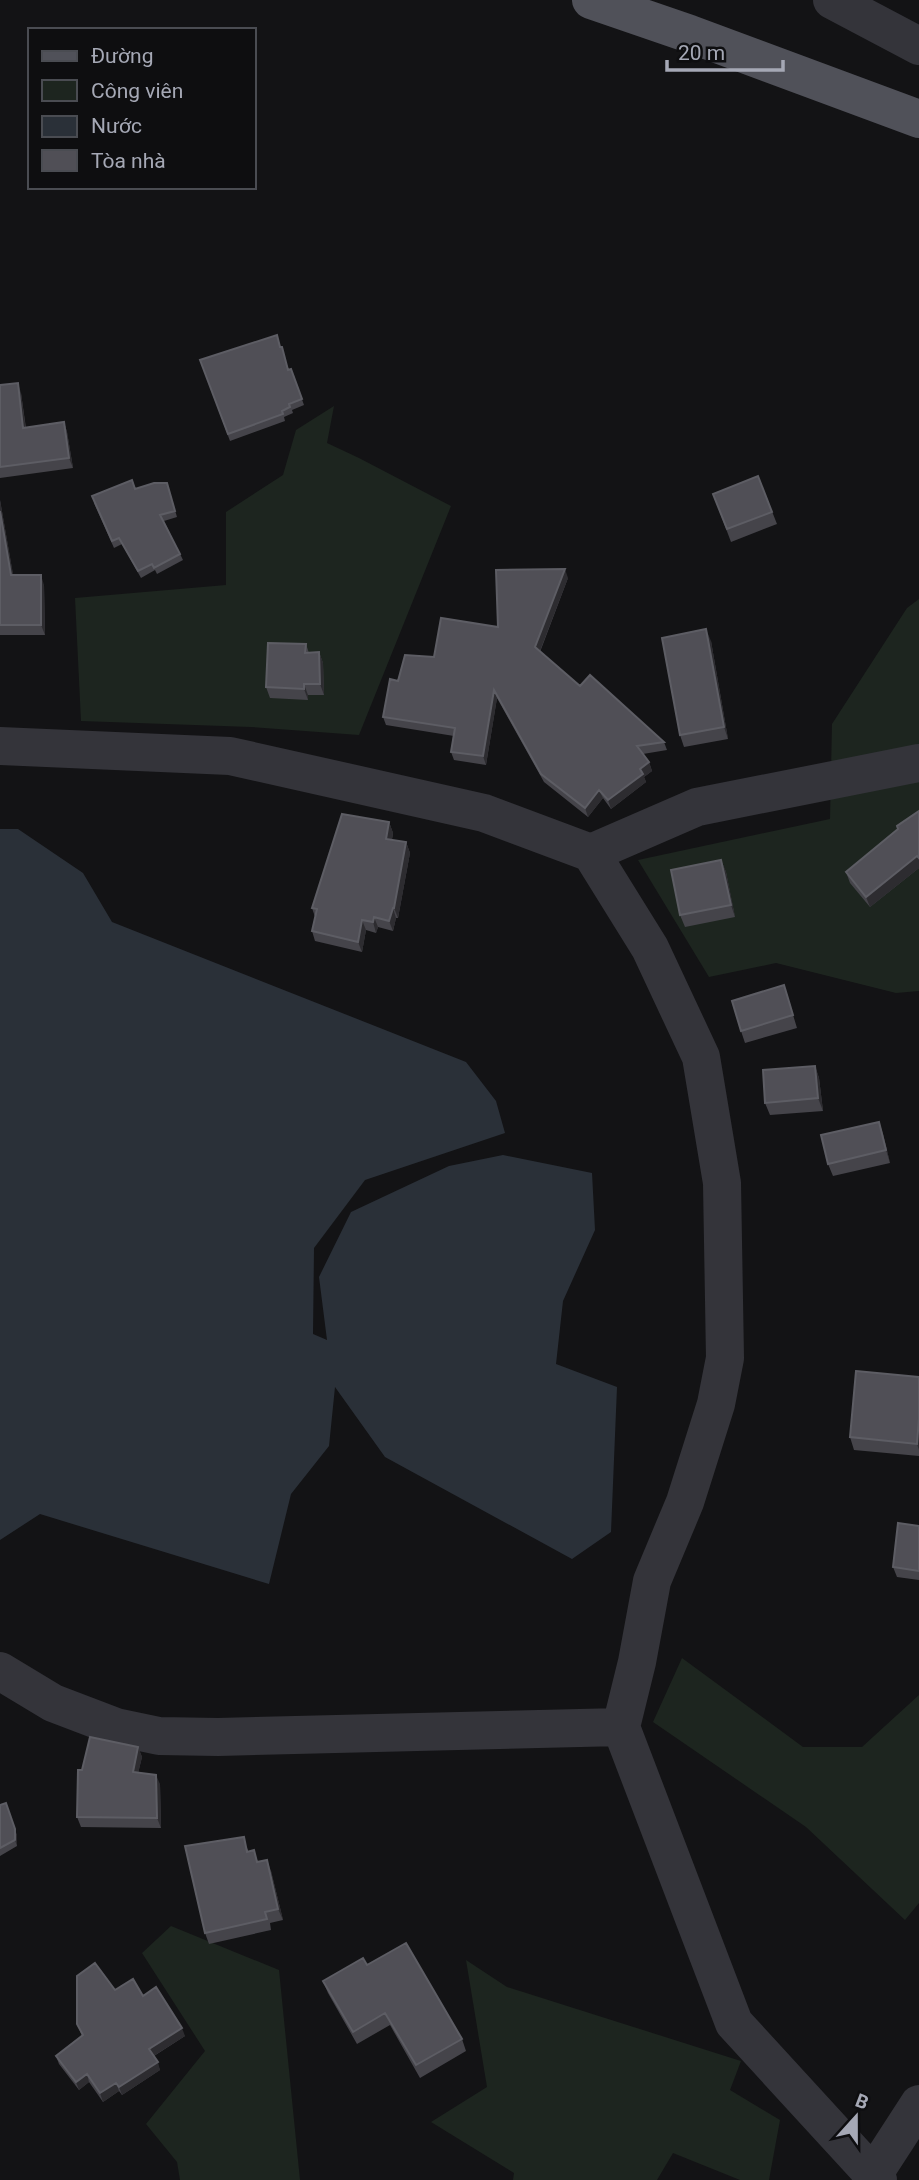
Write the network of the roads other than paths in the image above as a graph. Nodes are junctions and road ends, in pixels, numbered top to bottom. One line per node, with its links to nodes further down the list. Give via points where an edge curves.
1 (591, 0): 4 (main road)
2 (832, 0): 3 (street)
3 (919, 46)
4 (919, 119)
5 (0, 746): 7 (street, via 230,756 484,813)
6 (919, 763): 7 (street, via 697,807)
7 (592, 853): 9 (street, via 650,948 701,1057 722,1183 725,1358 716,1404 685,1502 653,1581)
8 (0, 1671): 9 (street, via 53,1703 117,1727 159,1736)
9 (621, 1727): 11 (street, via 734,2023)
10 (919, 2104): 11 (street)
11 (875, 2177)

